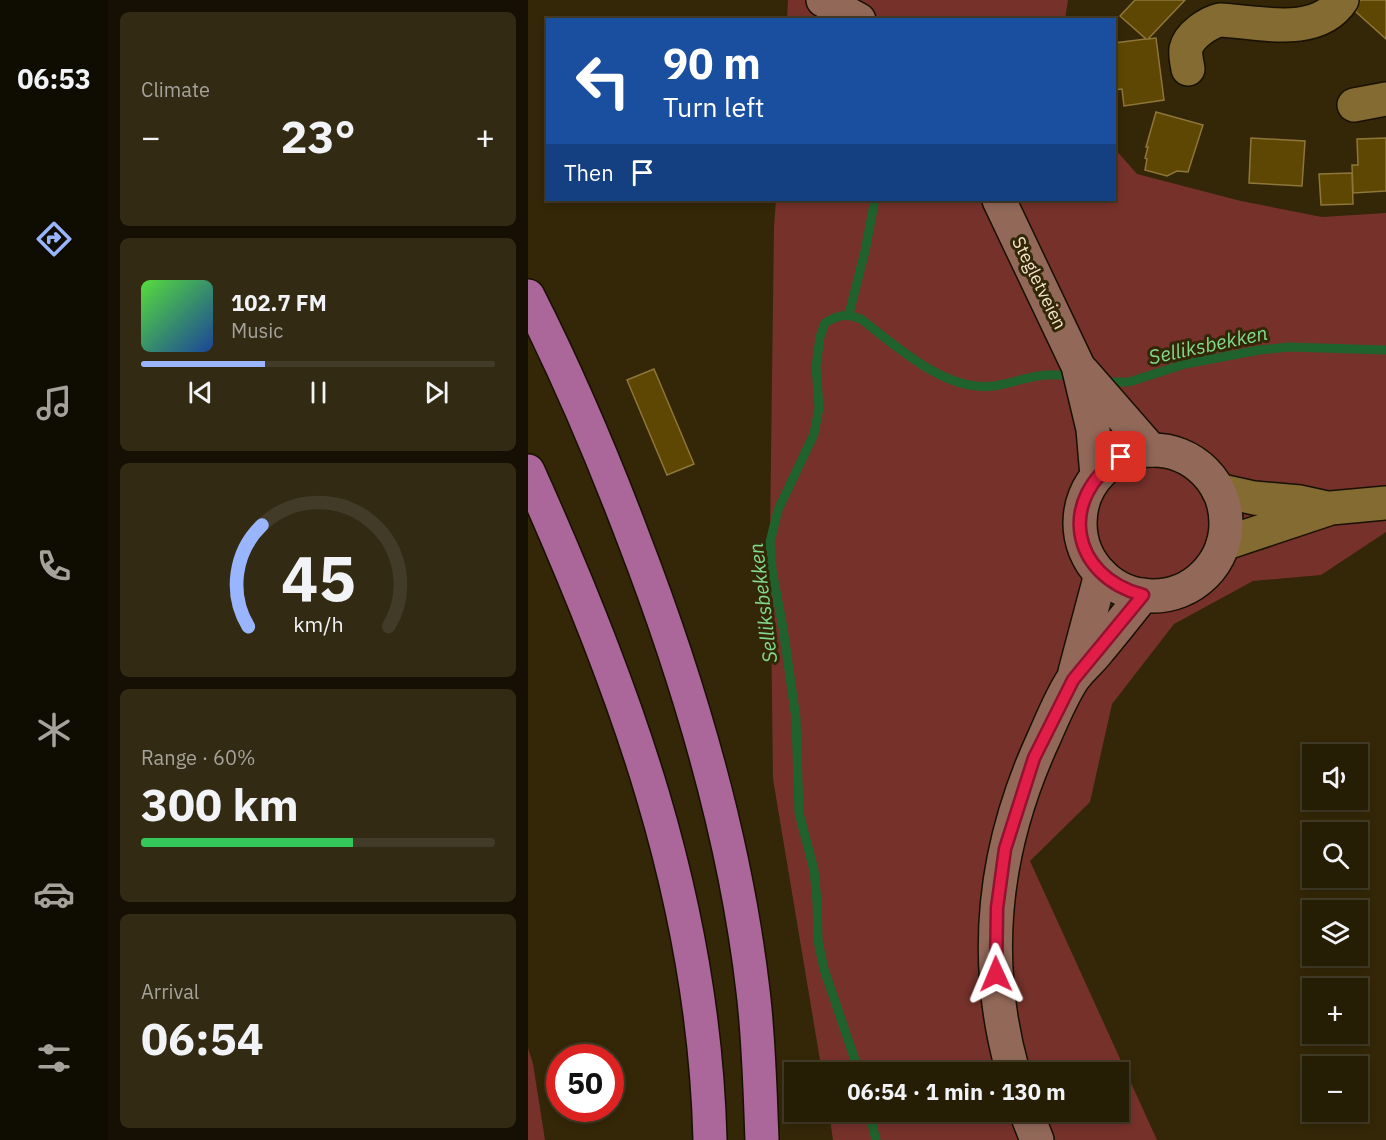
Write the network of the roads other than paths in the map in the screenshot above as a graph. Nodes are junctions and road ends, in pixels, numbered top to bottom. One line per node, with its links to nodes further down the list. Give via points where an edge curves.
1 (823, 0): 3 (main road)
2 (1342, 0): 4 (street, via 1333,12 1310,23 1211,22 1186,47)
3 (855, 18)
4 (1188, 69)
5 (1386, 99): 6 (street)
6 (1354, 105)
7 (999, 201): 9 (main road, Stegletveien)
8 (528, 296): 23 (highway, via 605,463 670,636 705,751 731,858 753,990)
9 (1078, 366): 10 (main road, Stegletveien); 11 (main road, Stegletveien, via 1089,409)
10 (1144, 442): 11 (main road, via 1136,452); 13 (main road, via 1191,460)
11 (1096, 464): 17 (main road, via 1080,526 1086,552)
12 (528, 471): 22 (highway, via 584,598 657,807 688,931 699,997)
13 (1218, 490): 15 (street); 16 (main road, via 1226,516)
14 (1386, 503): 15 (street)
15 (1331, 508): 16 (street)
16 (1223, 544): 18 (main road, via 1209,570 1186,588)
17 (1101, 574): 18 (main road, via 1113,584); 19 (main road)
18 (1143, 595): 19 (main road)
19 (1073, 680): 20 (main road, via 1034,758 1005,849 999,883 997,992)
20 (1011, 1062)
21 (1030, 1122): 24 (main road)
22 (710, 1140)
23 (762, 1140)
24 (1037, 1140)

